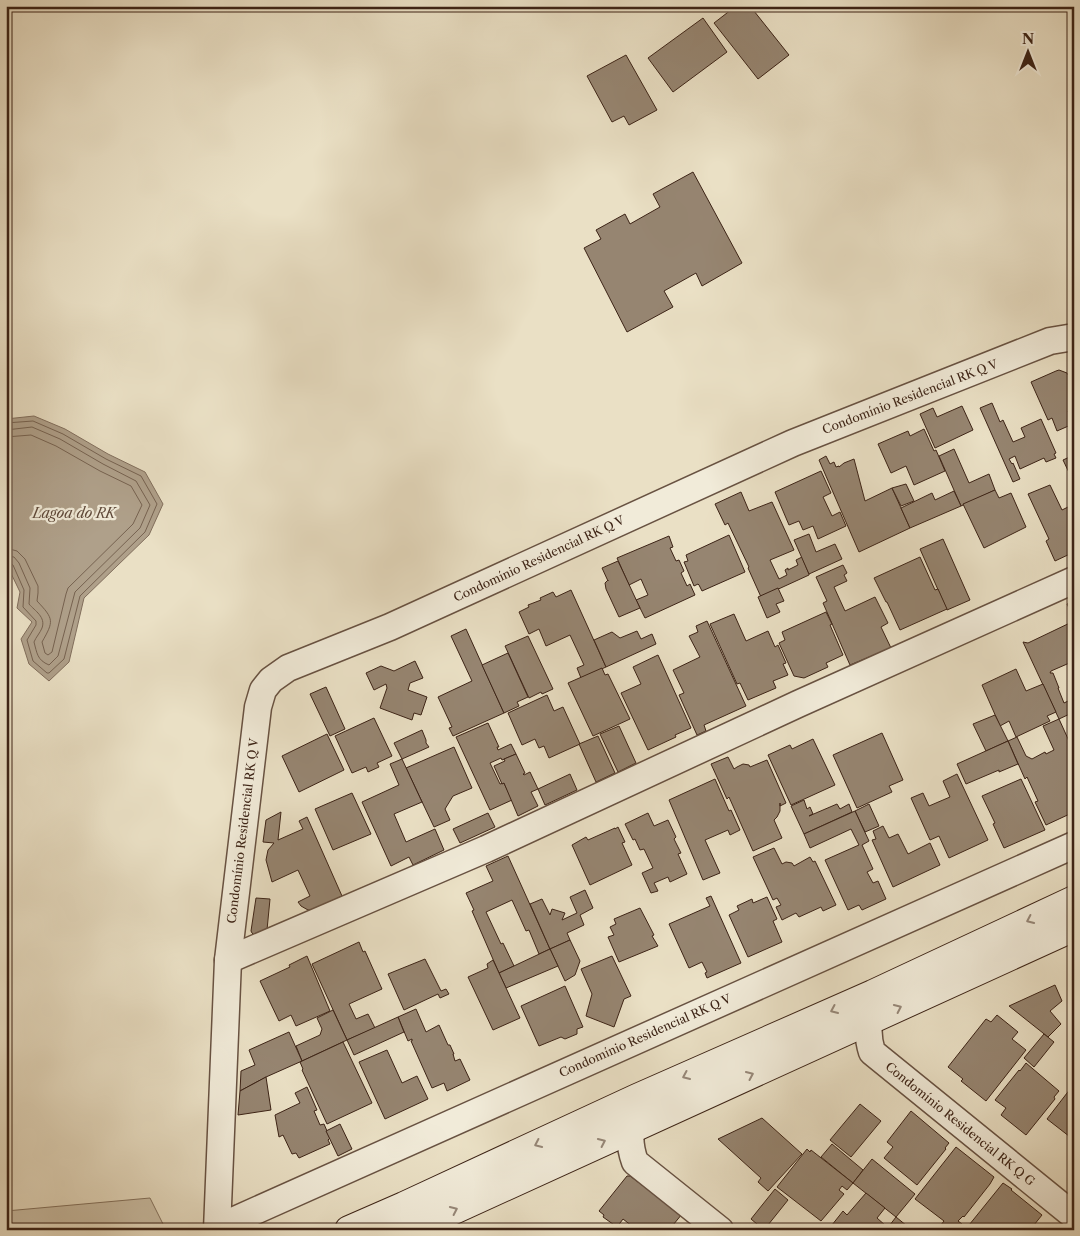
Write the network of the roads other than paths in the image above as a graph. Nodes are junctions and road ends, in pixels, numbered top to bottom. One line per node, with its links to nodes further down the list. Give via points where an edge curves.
1 (1074, 337): 6 (street, Condomínio Residencial RK Q V, via 1050,341 793,443 399,623 288,668 271,680 263,690 258,707)
2 (1074, 580): 6 (street, via 486,849)
3 (1074, 845): 13 (street, Condomínio Residencial RK Q V)
4 (1074, 900): 7 (street, one-way to 7)
5 (1074, 927): 8 (street, one-way to 5)
6 (228, 960): 13 (street, Condomínio Residencial RK Q V)
7 (873, 994): 8 (street, Condomínio Residencial RK Q G); 9 (street, one-way to 9)
8 (869, 1021): 10 (street, one-way to 8); 11 (street, Condomínio Residencial RK Q G, via 868,1040 872,1052)
9 (637, 1098): 10 (street); 12 (street, one-way to 12)
10 (630, 1129): 12 (street, one-way to 10); 15 (street, via 635,1162)
11 (1074, 1216)
12 (404, 1222): 14 (street)
13 (217, 1229)
14 (348, 1230)
15 (720, 1230)

